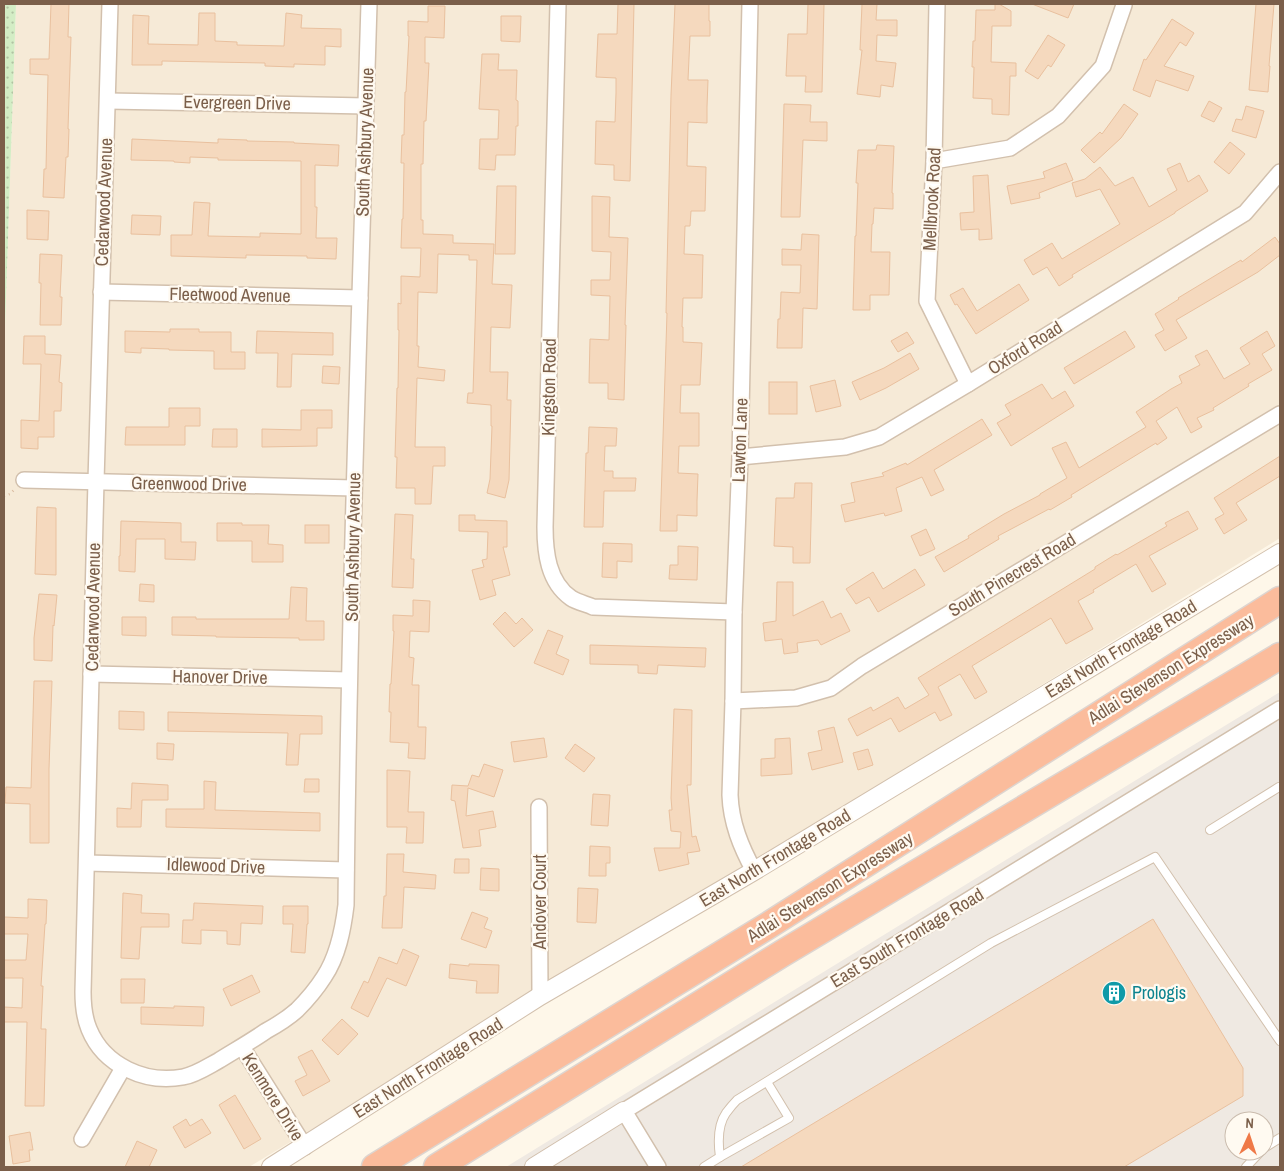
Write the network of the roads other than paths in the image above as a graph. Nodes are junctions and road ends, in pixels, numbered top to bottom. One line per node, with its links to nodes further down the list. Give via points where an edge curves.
1 (110, 4): 7 (street, Cedarwood Avenue)
2 (369, 4): 8 (street, South Ashbury Avenue)
3 (558, 4): 21 (street, Kingston Road, via 545,526 547,560 561,588 572,598 593,607)
4 (750, 4): 15 (street, Lawton Lane)
5 (937, 4): 9 (street, Mellbrook Road)
6 (1124, 5): 9 (street, via 1103,66 1058,116 1010,148)
7 (108, 101): 8 (street, Evergreen Drive); 11 (street, Cedarwood Avenue)
8 (366, 106): 12 (street, South Ashbury Avenue)
9 (934, 161): 13 (street, Mellbrook Road, via 927,301)
10 (1280, 172): 13 (street, Oxford Road, via 1245,213)
11 (101, 292): 12 (street, Fleetwood Avenue); 17 (street, Cedarwood Avenue)
12 (360, 298): 18 (street, South Ashbury Avenue)
13 (968, 384): 15 (street, Oxford Road, via 879,436 845,447)
14 (1280, 414): 25 (street, South Pinecrest Road, via 862,666 832,688 796,698)
15 (740, 457): 21 (street, Lawton Lane)
16 (24, 480): 17 (street, Greenwood Drive)
17 (96, 481): 18 (street, Greenwood Drive); 23 (street, Cedarwood Avenue)
18 (354, 488): 24 (street, South Ashbury Avenue)
19 (1280, 553): 32 (street, East North Frontage Road)
20 (1280, 600): 43 (highway, Adlai Stevenson Expressway, via 769,925)
21 (734, 612): 25 (street, Lawton Lane)
22 (1280, 656): 44 (highway, Adlai Stevenson Expressway, via 783,953)
23 (91, 674): 24 (street, Hanover Drive); 30 (street, Cedarwood Avenue)
24 (350, 680): 31 (street, South Ashbury Avenue)
25 (733, 701): 32 (street, Lawton Lane, via 731,809 736,830)
26 (1280, 709): 38 (street, East South Frontage Road)
27 (1280, 787): 29 (lane)
28 (539, 807): 33 (street, Andover Court)
29 (1210, 830)
30 (87, 863): 31 (street, Idlewood Drive); 36 (street, Cedarwood Avenue, via 84,1013 99,1047)
31 (346, 870): 35 (street, South Ashbury Avenue, via 342,933 324,977 298,1009)
32 (754, 871): 33 (street, East North Frontage Road)
33 (540, 996): 40 (street, East North Frontage Road)
34 (1280, 1041): 37 (lane, via 1155,857 991,943)
35 (242, 1047): 36 (street, Cedarwood Avenue, via 185,1077 144,1076); 40 (street, Kenmore Drive)
36 (123, 1068): 39 (street)
37 (767, 1082): 41 (lane, via 737,1100 726,1113 720,1126); 41 (lane, via 789,1118)
38 (624, 1111): 45 (street, East South Frontage Road); 46 (street)
39 (82, 1139)
40 (305, 1147): 42 (street, East North Frontage Road)
41 (720, 1157): 47 (lane)
42 (271, 1167)
43 (375, 1167)
44 (437, 1167)
45 (534, 1167)
46 (658, 1167)
47 (704, 1167)

